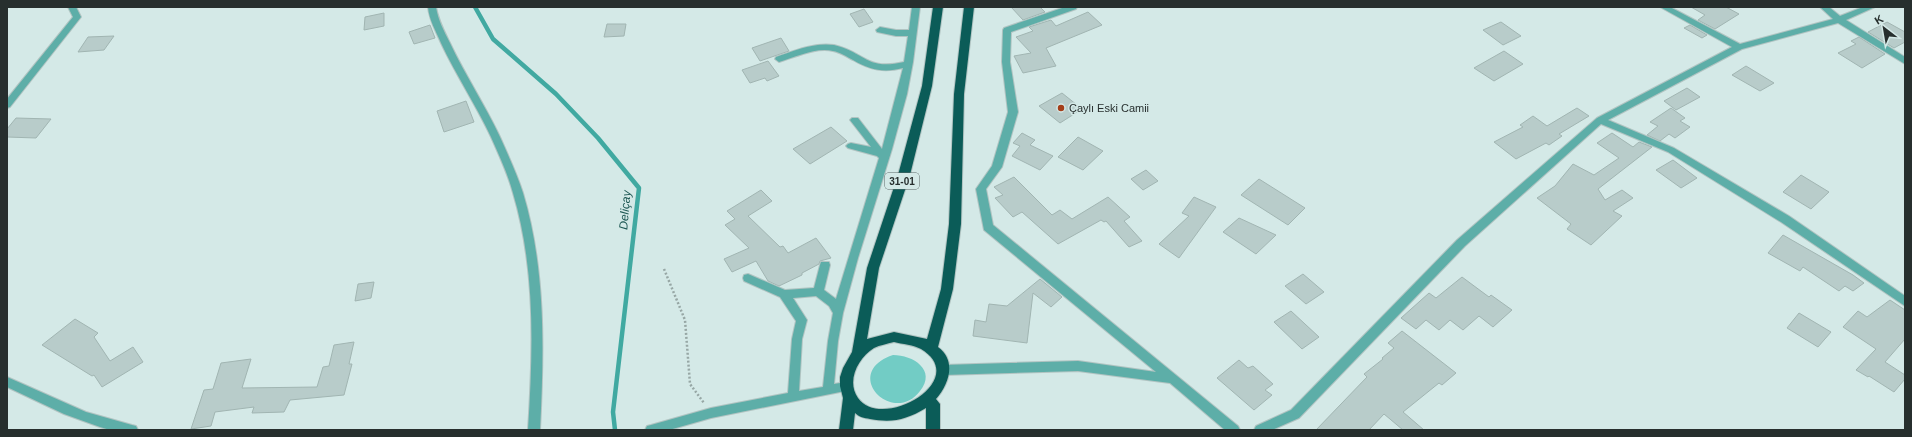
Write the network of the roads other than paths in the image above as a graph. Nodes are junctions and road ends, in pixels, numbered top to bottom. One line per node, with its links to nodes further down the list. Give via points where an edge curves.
1 (72, 7): 17 (street, via 77,17)
2 (432, 7): 38 (street, via 433,17 495,136 518,192 530,243 536,287 537,378)
3 (916, 7): 12 (street)
4 (938, 7): 29 (highway, 31-01, via 928,86 904,175 873,268)
5 (969, 7): 28 (highway, via 959,94 956,224 947,289)
6 (1073, 7): 31 (street, via 1008,30 1006,62 1013,112 997,167 981,189 988,227)
7 (1664, 7): 13 (street)
8 (1824, 7): 10 (street)
9 (1871, 7): 10 (street)
10 (1839, 20): 13 (street); 15 (street)
11 (880, 30): 12 (street)
12 (912, 33): 16 (street)
13 (1739, 47): 19 (street)
14 (779, 59): 16 (street, via 799,52 831,47 849,53 873,67 890,68)
15 (1905, 61)
16 (908, 64): 21 (street, via 902,93)
17 (7, 105)
18 (854, 120): 21 (street)
19 (1600, 120): 26 (street, via 1671,150 1785,219); 43 (street, via 1461,243 1295,414)
20 (851, 146): 21 (street)
21 (882, 155): 27 (street, via 867,217 847,273)
22 (825, 265): 24 (street)
23 (748, 278): 25 (street)
24 (818, 292): 25 (street); 27 (street, via 833,303)
25 (784, 294): 35 (street, via 802,320 796,340)
26 (1905, 302)
27 (838, 313): 33 (street)
28 (930, 349): 29 (highway, via 920,342 894,337 868,345); 30 (highway)
29 (858, 353): 34 (highway, via 850,363 846,375)
30 (943, 370): 31 (street, via 1078,366); 36 (highway, via 944,382)
31 (1173, 379): 42 (street)
32 (7, 382): 37 (street, via 54,405 115,427)
33 (828, 390): 34 (street); 35 (street)
34 (848, 393): 36 (highway, via 858,408 869,416 896,422 923,413); 40 (highway)
35 (793, 397): 39 (street, via 711,413)
36 (933, 404): 41 (highway)
37 (132, 430)
38 (534, 430)
39 (651, 430)
40 (846, 430)
41 (933, 430)
42 (1234, 430)
43 (1260, 430)

